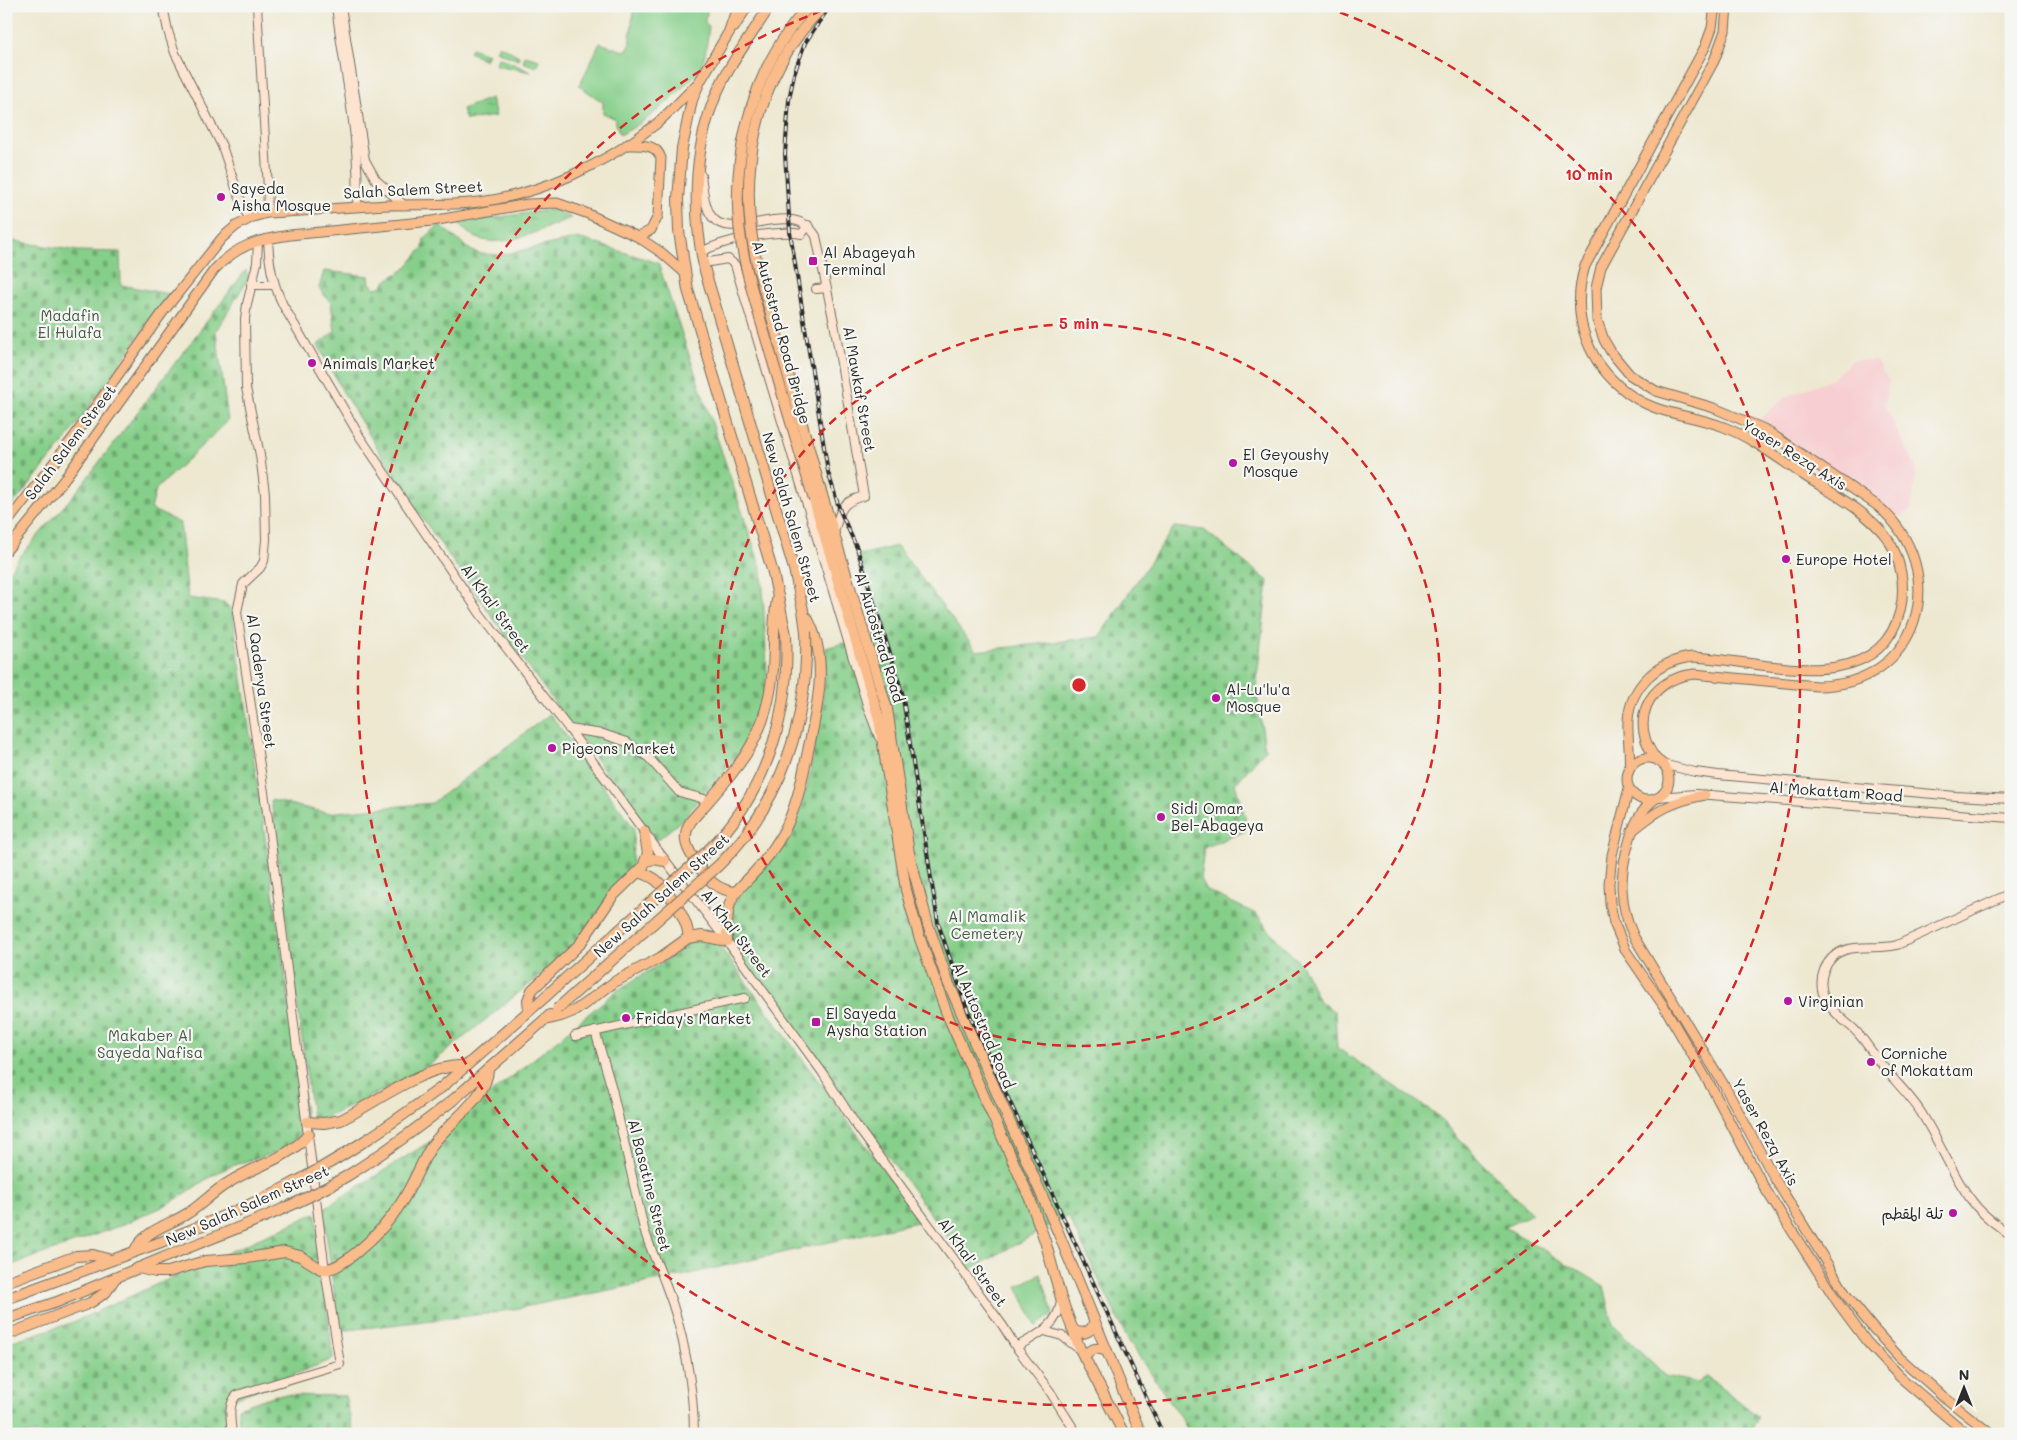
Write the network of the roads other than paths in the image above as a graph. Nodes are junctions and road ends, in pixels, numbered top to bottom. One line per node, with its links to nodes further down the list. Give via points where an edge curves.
1 (163, 6): 19 (street, via 172,46 222,146)
2 (257, 6): 18 (street)
3 (336, 6): 17 (street, via 358,180)
4 (341, 6): 16 (street, via 365,160 376,180)
5 (738, 6): 12 (highway, Salah Salem Street)
6 (747, 6): 12 (highway)
7 (770, 6): 15 (highway, New Salah Salem Street, via 733,62 714,100 703,134)
8 (809, 6): 33 (highway, Al Autostrad Road Bridge, bridge, via 781,45 754,98 742,145 738,209 744,257)
9 (824, 6): 33 (highway, Al Autostrad Road Bridge, bridge, via 797,38 764,102 752,146 748,196 754,251)
10 (1715, 6): 42 (main road, Yaser Rezq Axis, via 1709,38 1701,56 1584,266 1578,298 1583,331 1597,360 1629,394 1658,410 1712,423 1744,436 1868,519 1887,538 1895,553 1902,578 1902,603 1898,619 1884,642 1869,655 1842,667 1800,668 1692,657 1662,666 1646,679 1631,705)
11 (1728, 6): 41 (main road, Yaser Rezq Axis, via 1725,31 1714,61 1601,267 1595,298 1600,330 1616,360 1638,381 1661,393 1714,408 1764,429 1878,506 1894,522 1909,545 1918,571 1919,598 1912,628 1898,651 1874,671 1856,680 1817,686 1694,674 1679,676 1666,683 1650,698 1644,721 1648,747)
12 (730, 32): 13 (highway, Salah Salem Street)
13 (700, 81): 14 (main road, Salah Salem Street, via 667,114); 28 (highway, New Salah Salem Street, via 686,126 679,179 678,216)
14 (626, 146): 16 (main road, Salah Salem Street, via 579,172 514,196 466,204); 23 (main road, via 652,147 661,158 658,216 650,230)
15 (699, 162): 20 (street, via 706,203 716,221 731,225); 26 (highway, New Salah Salem Street, via 697,213)
16 (404, 205): 17 (main road, Salah Salem Street)
17 (357, 207): 18 (main road, Salah Salem Street)
18 (267, 213): 19 (main road, Salah Salem Street)
19 (249, 219): 34 (main road, Salah Salem Street, via 222,238 163,312 67,446)
20 (764, 222): 21 (street, via 789,219); 22 (street)
21 (808, 225): 22 (street, via 802,234); 31 (street, Al Mawkaf Street, via 818,240)
22 (765, 235): 26 (street, via 729,241)
23 (638, 237): 24 (main road, Salah Salem Street, via 570,206 544,203 432,221); 28 (main road, Salah Salem Street)
24 (268, 239): 25 (main road, Salah Salem Street); 30 (street, Al Khal' Street)
25 (258, 241): 29 (street, Al Qaderya Street); 36 (main road, Salah Salem Street, via 237,250 214,270 63,481)
26 (701, 252): 27 (highway, New Salah Salem Street)
27 (704, 263): 38 (highway, New Salah Salem Street, via 794,569); 40 (street, via 728,259 735,265 868,708)
28 (684, 272): 37 (highway, New Salah Salem Street)
29 (251, 285): 30 (street); 65 (street, Al Qaderya Street, via 244,331 246,388 260,455 266,540 264,561 244,584 237,612)
30 (274, 285): 39 (street, Al Khal' Street, via 365,444 481,615)
31 (827, 288): 32 (street); 35 (street, Al Mawkaf Street, via 864,496 842,506)
32 (816, 289)
33 (818, 497): 35 (highway, Al Autostrad Road); 40 (highway, Al Autostrad Road, via 873,696)
34 (6, 524)
35 (834, 535): 77 (highway, Al Autostrad Road, via 887,709 909,853 928,925 959,1007 1058,1232)
36 (6, 551)
37 (779, 593): 47 (highway, via 774,621 771,684 762,724 745,758); 59 (highway, New Salah Salem Street, bridge, via 786,635 785,686 776,737 762,774 741,811 710,849)
38 (803, 610): 54 (highway, via 815,635 819,682 796,804 762,865); 60 (highway, New Salah Salem Street, bridge, via 805,678 795,736 781,776 756,822 719,865)
39 (569, 729): 47 (street, via 603,734 627,742 649,758 679,792); 49 (street, Al Khal' Street)
40 (884, 751): 74 (highway, Al Autostrad Road, via 902,871 919,936 947,1014 1030,1199)
41 (1660, 763): 42 (main road, via 1642,760); 45 (main road, via 1667,771 1669,781 1666,790); 46 (street, Al Mokattam Road, via 1718,775)
42 (1629, 771): 43 (main road)
43 (1629, 788): 45 (main road, via 1642,799); 89 (main road, Yaser Rezq Axis, via 1612,855 1609,884 1614,923 1626,951 1665,1008 1714,1092 1764,1188 1838,1303 1900,1377)
44 (1705, 795): 45 (street, Al Mokattam Road, via 1680,794); 48 (street, Al Mokattam Road); 50 (main road, via 1667,805)
45 (1657, 798): 50 (main road, Yaser Rezq Axis, via 1638,816)
46 (2011, 799)
47 (708, 800): 54 (highway, via 688,825 687,847 713,884)
48 (2011, 818)
49 (644, 831): 51 (street, Al Khal' Street); 52 (highway, via 648,853)
50 (1632, 831): 90 (main road, Yaser Rezq Axis, via 1622,875 1623,902 1630,927 1724,1085 1775,1180 1840,1284 1872,1328 1929,1384)
51 (665, 861): 52 (highway, via 653,858); 57 (street, Al Khal' Street)
52 (645, 862): 53 (highway)
53 (639, 872): 56 (highway, via 660,884 686,921); 59 (highway, via 612,897 580,944 532,990 528,1000)
54 (736, 892): 57 (highway, via 728,910)
55 (2011, 893): 67 (street, via 1898,945 1885,948 1859,946 1838,953 1824,970 1822,992 1828,1005 1862,1036 1913,1101 1970,1198 1989,1220)
56 (688, 938): 57 (highway, via 702,936); 60 (highway, via 660,958 616,981 576,1010)
57 (727, 941): 81 (street, Al Khal' Street)
58 (745, 998): 61 (street)
59 (529, 1011): 63 (highway, New Salah Salem Street)
60 (545, 1020): 64 (highway, New Salah Salem Street)
61 (595, 1031): 62 (street); 85 (street, Al Basatine Street, via 650,1250 666,1286 682,1337)
62 (576, 1036)
63 (466, 1066): 65 (highway, via 430,1071 341,1120); 68 (highway, New Salah Salem Street, bridge, via 442,1087 361,1144 309,1175 262,1200)
64 (488, 1069): 70 (highway, New Salah Salem Street, bridge, via 404,1138 345,1177 268,1215); 71 (highway, via 482,1091 432,1146 389,1221 355,1254)
65 (308, 1122): 66 (street, Al Qaderya Street)
66 (309, 1134): 68 (highway, via 287,1153 235,1178 194,1210 146,1235); 71 (street, Al Qaderya Street)
67 (2011, 1235)
68 (134, 1252): 69 (highway, New Salah Salem Street)
69 (111, 1260): 73 (highway, via 93,1255 76,1256); 75 (highway, New Salah Salem Street)
70 (138, 1268): 71 (highway, via 168,1272 205,1261 285,1252); 72 (highway, New Salah Salem Street)
71 (325, 1270): 84 (street, Al Qaderya Street, via 340,1364 237,1395 230,1407)
72 (116, 1278): 76 (highway, New Salah Salem Street); 80 (highway, via 106,1292 90,1303)
73 (6, 1282)
74 (1061, 1298): 78 (highway, Al Autostrad Road); 79 (street, via 1058,1313)
75 (6, 1299)
76 (6, 1318)
77 (1094, 1323): 78 (highway, via 1085,1333); 82 (highway, Al Autostrad Road)
78 (1072, 1329): 83 (highway, Al Autostrad Road)
79 (1044, 1331): 81 (street); 83 (street, via 1062,1336)
80 (6, 1334)
81 (1016, 1347): 86 (street, Al Khal' Street, via 1049,1390)
82 (1107, 1351): 83 (highway, via 1095,1349); 88 (highway, Al Autostrad Road)
83 (1082, 1353): 87 (highway, Al Autostrad Road)
84 (232, 1434)
85 (694, 1434)
86 (1076, 1434)
87 (1124, 1434)
88 (1141, 1434)
89 (1967, 1434)
90 (1991, 1434)

